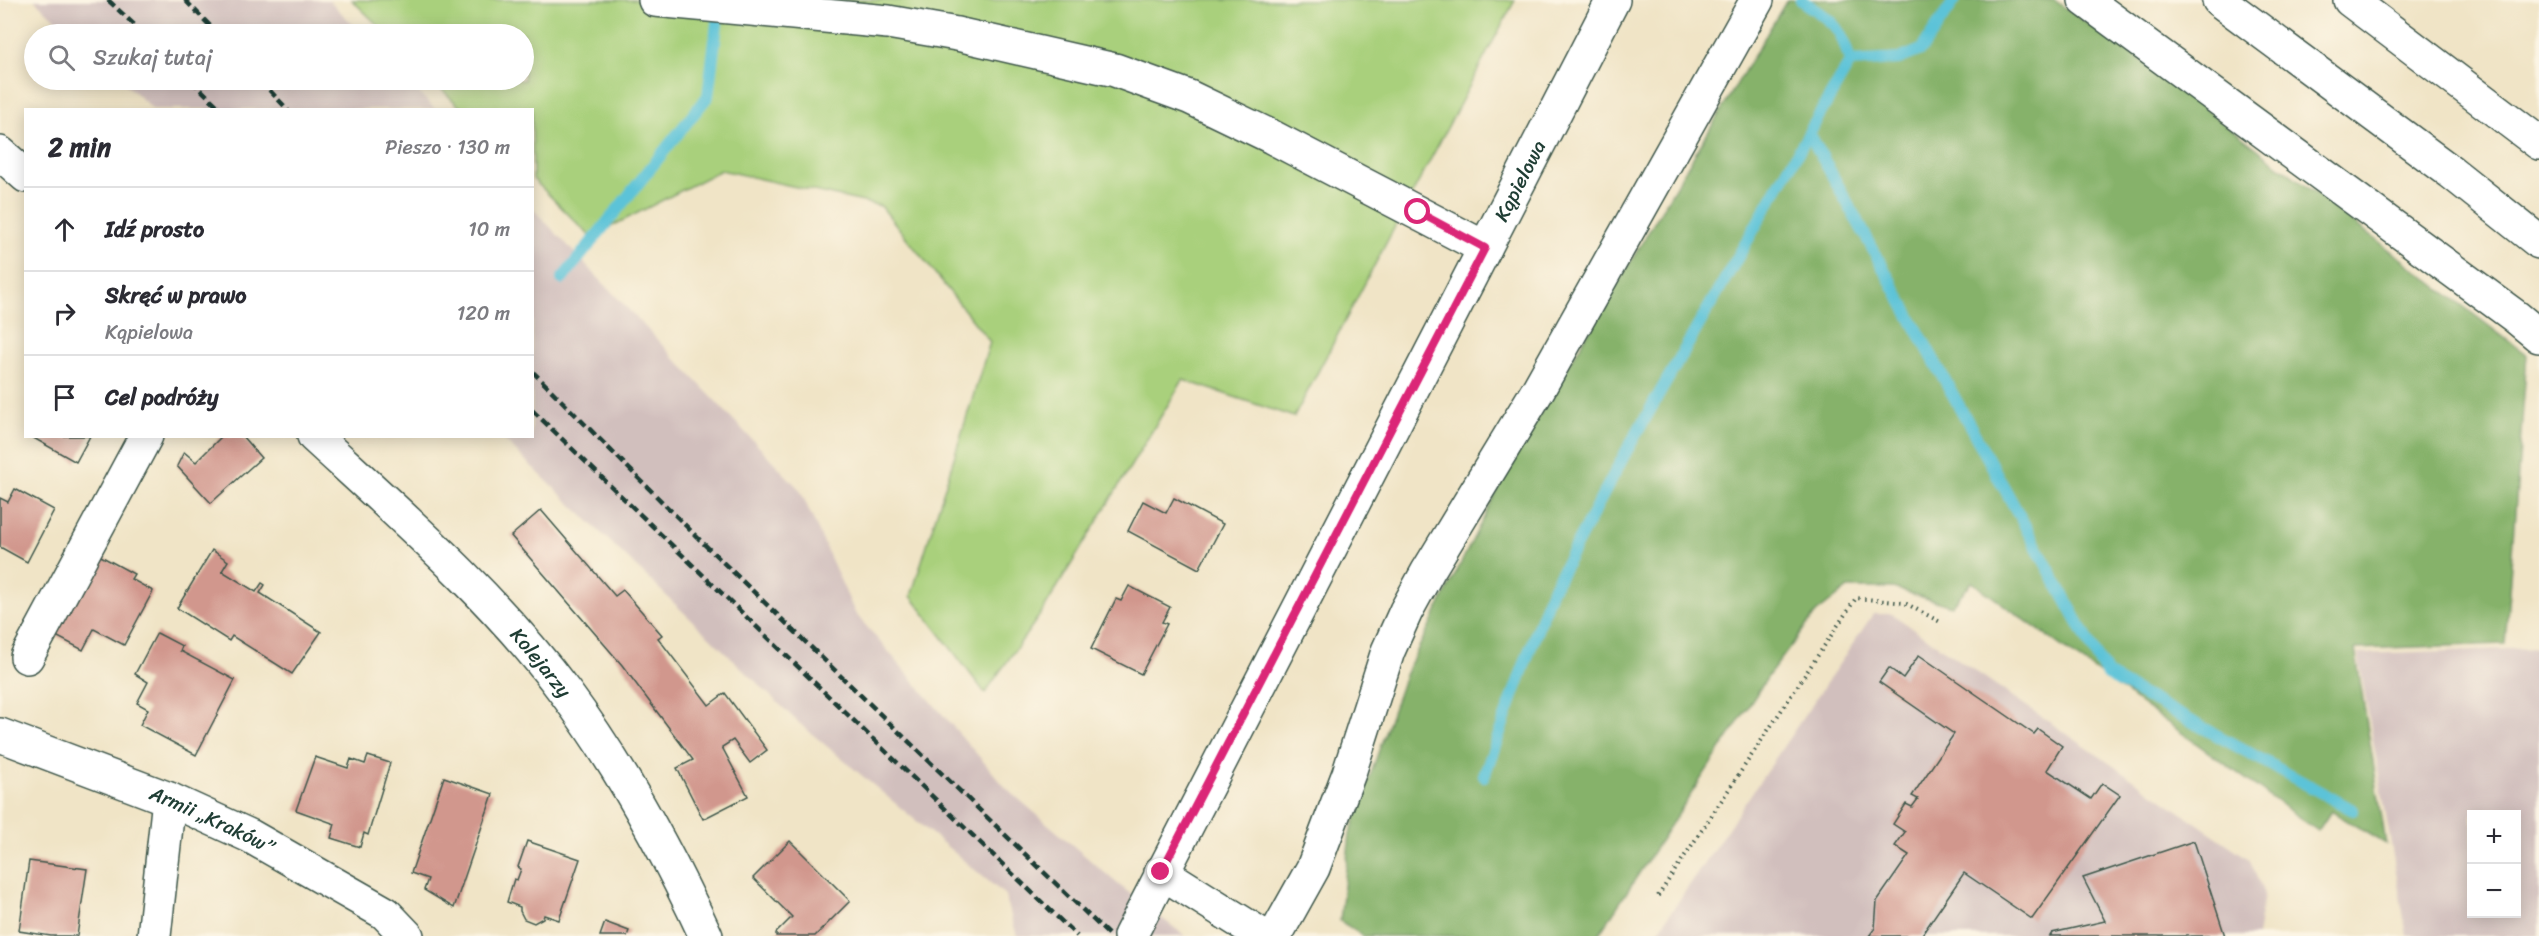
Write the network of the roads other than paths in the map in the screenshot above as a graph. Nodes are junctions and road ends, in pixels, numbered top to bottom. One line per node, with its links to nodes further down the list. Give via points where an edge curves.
1 (655, 0): 11 (main road, via 888,22 957,33 1115,70 1189,97)
2 (1613, 0): 11 (main road, Kąpielowa)
3 (1756, 0): 24 (main road, via 1538,390 1406,611 1388,651 1313,868)
4 (2085, 0): 12 (main road)
5 (2219, 0): 10 (main road)
6 (2350, 0): 7 (main road)
7 (2539, 143)
8 (0, 153): 9 (main road)
9 (24, 174)
10 (2539, 242)
11 (1485, 248): 18 (main road, Kąpielowa)
12 (2539, 336)
13 (145, 438): 15 (main road)
14 (316, 438): 21 (main road, Kolejarzy, via 479,591 564,691 603,746)
15 (27, 657)
16 (0, 735): 17 (main road, Armii „Kraków”)
17 (169, 799): 19 (main road); 20 (main road, Armii „Kraków”, via 250,836 385,913)
18 (1161, 872): 22 (main road, Kąpielowa); 23 (main road)
19 (154, 936)
20 (407, 936)
21 (706, 936)
22 (1130, 936)
23 (1263, 936)
24 (1275, 936)

